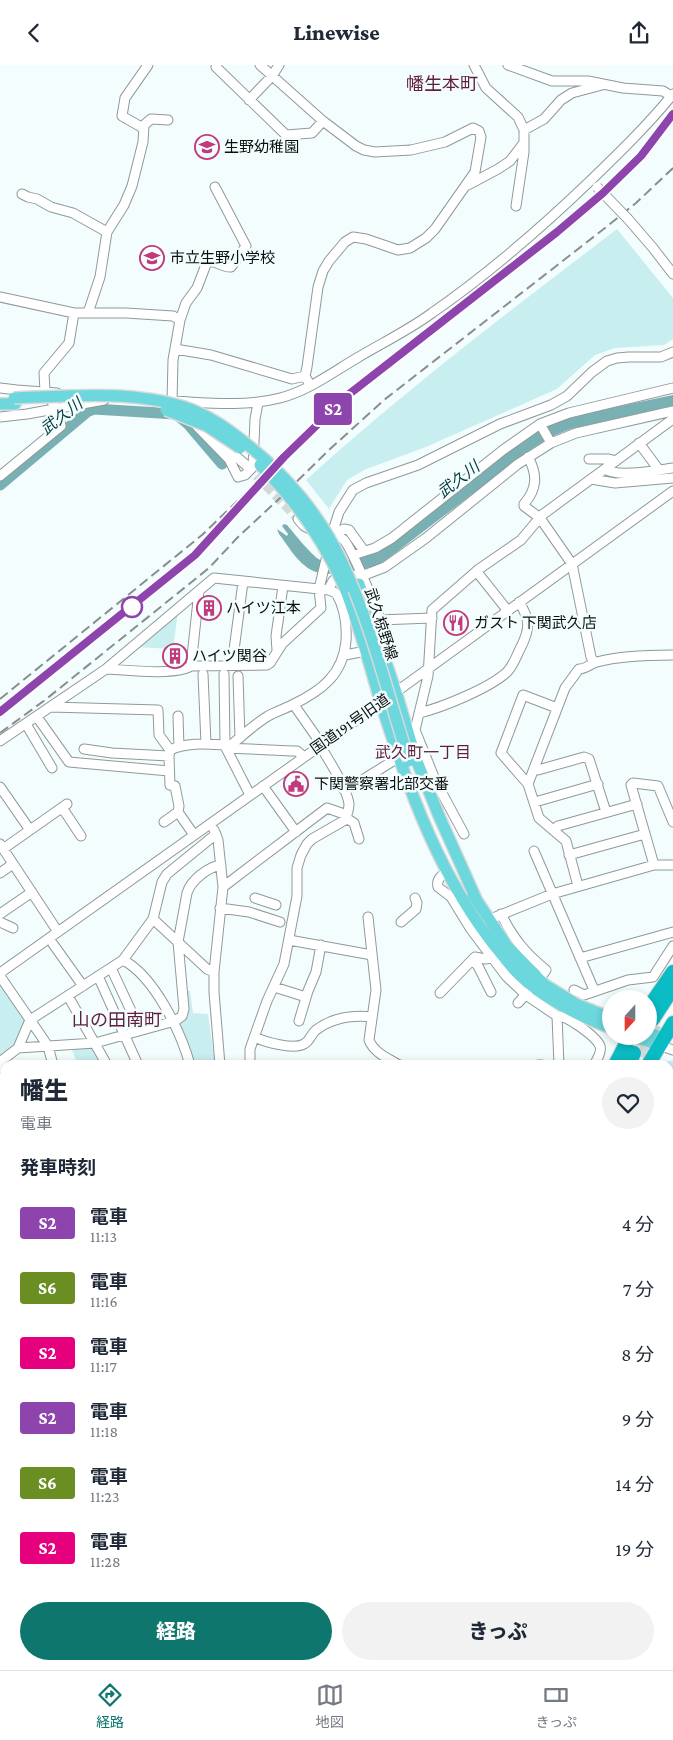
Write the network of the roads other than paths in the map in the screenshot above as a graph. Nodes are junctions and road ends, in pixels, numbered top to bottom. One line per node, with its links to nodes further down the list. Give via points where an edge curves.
1 (148, 65): 13 (street, via 125,98 122,117)
2 (216, 65): 10 (street)
3 (260, 65): 7 (street)
4 (279, 65): 7 (street)
5 (474, 65): 14 (street, via 486,88 518,117)
6 (508, 65): 8 (street, via 552,81 588,81)
7 (272, 76): 10 (street); 12 (street)
8 (602, 85): 9 (street, via 663,91); 14 (street, via 572,93 544,119)
9 (672, 95): 16 (street)
10 (249, 100): 12 (street, via 286,135 312,133)
11 (168, 119): 13 (street, via 148,120)
12 (323, 121): 17 (street, via 356,146 375,152 402,152 445,142 474,127 481,137 475,172)
13 (143, 128): 21 (street, via 143,142 132,186)
14 (524, 130): 15 (street)
15 (523, 144): 17 (street, via 510,161); 20 (street)
16 (594, 184): 22 (street, bridge); 30 (street, via 437,310)
17 (468, 185): 29 (street, via 435,229 410,248 394,250 353,237 338,249 323,271 318,287)
18 (215, 187): 26 (street, via 246,246 231,267 207,262)
19 (22, 193): 21 (street, via 73,213)
20 (516, 206)
21 (107, 232): 25 (street, via 100,277)
22 (673, 274)
23 (0, 297): 24 (street)
24 (74, 313): 25 (street); 33 (street, via 69,343 44,373)
25 (88, 313): 26 (street, via 173,316)
26 (180, 320): 27 (street)
27 (175, 349): 29 (street, via 211,355 292,379); 38 (street)
28 (673, 352): 61 (street, via 661,357 623,357 607,361 552,405 500,424 418,465 366,483 353,490 343,503)
29 (305, 375): 30 (street)
30 (310, 385): 39 (street)
31 (0, 387): 33 (street)
32 (673, 388): 45 (street, via 569,413)
33 (45, 391): 36 (street); 41 (street)
34 (0, 397): 37 (main road, 武久椋野線)
35 (76, 399): 37 (main road, 武久椋野線); 65 (main road, bridge, via 138,394 162,396 191,403 227,420 267,451 304,489); 76 (main road, bridge, via 167,411 197,421 231,441 256,461 293,500 320,538 344,588); 134 (main road, 武久椋野線, bridge, via 133,402 184,411 243,441 292,487 320,523 340,559 362,612 409,761)
36 (117, 399): 38 (street); 41 (street)
37 (15, 401): 40 (main road, 武久椋野線)
38 (172, 401): 39 (street); 39 (street, via 223,452 238,477 253,467); 51 (street)
39 (258, 403)
40 (0, 404)
41 (56, 408): 43 (street); 55 (street, via 61,426)
42 (673, 411): 46 (street, via 576,433)
43 (0, 417)
44 (673, 419): 47 (street)
45 (540, 424): 46 (street); 62 (street, via 392,538)
46 (551, 443): 48 (street)
47 (639, 443): 50 (street); 54 (street)
48 (528, 457): 59 (street, via 533,465 535,484 524,506); 65 (street, via 386,567)
49 (589, 459): 50 (street)
50 (616, 461): 53 (street)
51 (246, 466)
52 (673, 468): 54 (street)
53 (605, 469): 54 (street, via 609,472); 57 (street)
54 (659, 470)
55 (0, 476)
56 (673, 478): 57 (street, via 615,483)
57 (592, 479): 59 (street)
58 (673, 491): 63 (street, 国道191号旧道)
59 (540, 518): 63 (street); 64 (street, via 521,540)
60 (298, 519): 61 (street, via 310,530)
61 (332, 534): 62 (street, via 343,539); 68 (street, via 322,576)
62 (357, 555): 65 (street)
63 (572, 564): 70 (street, 国道191号旧道); 79 (street, via 590,657)
64 (476, 571): 71 (street); 72 (street, via 432,609)
65 (361, 577): 68 (street, via 337,577); 73 (street); 74 (main road)
66 (242, 582): 67 (street); 69 (street, via 214,578); 81 (street)
67 (282, 586): 68 (street); 75 (street)
68 (324, 589): 75 (street, via 321,608); 77 (street, via 336,593 343,608 347,634)
69 (199, 591): 80 (street); 84 (street)
70 (519, 602): 71 (street, 国道191号旧道); 93 (street, via 528,629 506,672 474,691)
71 (508, 611): 83 (street, 国道191号旧道)
72 (432, 618): 73 (street); 83 (street)
73 (379, 620): 74 (street, via 388,639)
74 (382, 647): 82 (street); 88 (main road)
75 (276, 651): 81 (street, via 267,665)
76 (366, 651): 77 (street); 82 (main road)
77 (345, 655): 90 (street, via 326,684)
78 (673, 655): 79 (street)
79 (594, 663): 92 (street, via 586,669 579,669 565,688)
80 (192, 665): 81 (street); 84 (street, via 172,671)
81 (232, 665)
82 (370, 666): 89 (main road)
83 (429, 667): 88 (street, 国道191号旧道); 93 (street)
84 (106, 669): 91 (street)
85 (203, 674): 101 (street)
86 (224, 674): 103 (street)
87 (238, 676): 99 (street)
88 (396, 692): 89 (street, 国道191号旧道); 97 (main road)
89 (381, 702): 98 (main road); 102 (street, 国道191号旧道)
90 (294, 705): 99 (street, via 268,716); 102 (street)
91 (51, 707): 94 (street); 105 (street, via 158,710 159,735)
92 (558, 708): 109 (street); 111 (street, via 523,695 501,753)
93 (419, 713): 97 (street)
94 (37, 717): 96 (street); 110 (street, via 69,762)
95 (178, 717): 105 (street)
96 (26, 724): 100 (street); 108 (street)
97 (412, 731): 98 (street); 130 (street); 148 (main road, via 416,759)
98 (393, 736): 169 (main road, via 412,790 448,871)
99 (240, 738): 103 (street)
100 (0, 741)
101 (206, 744): 103 (street); 105 (street)
102 (321, 745): 106 (street, 国道191号旧道); 115 (street)
103 (227, 747): 106 (street, via 296,751); 116 (street)
104 (84, 749): 105 (street, via 112,753)
105 (173, 751): 110 (street)
106 (304, 757): 113 (street, 国道191号旧道)
107 (396, 759): 115 (street)
108 (52, 768)
109 (534, 768): 111 (street); 112 (street, via 538,770 584,757 589,759)
110 (169, 771): 120 (street, via 170,785 176,786)
111 (528, 784): 117 (street)
112 (598, 784): 117 (street); 119 (street)
113 (263, 786): 116 (street, 国道191号旧道); 127 (street)
114 (0, 787): 125 (street)
115 (343, 789): 121 (street, via 348,801)
116 (250, 795): 124 (street, 国道191号旧道)
117 (535, 802): 126 (street, via 539,818)
118 (636, 804): 119 (street); 123 (street, via 633,783 658,786); 128 (street)
119 (606, 812): 126 (street)
120 (178, 813): 122 (street); 131 (street)
121 (346, 817): 127 (street, via 327,808); 133 (street, via 354,823); 163 (street, via 312,839 304,850 297,867 298,891)
122 (164, 822)
123 (673, 822)
124 (211, 823): 129 (street); 131 (street, 国道191号旧道)
125 (30, 830): 132 (street, via 64,807); 135 (street)
126 (553, 830): 137 (street, via 566,841)
127 (296, 832): 144 (street)
128 (645, 833): 137 (street); 140 (street)
129 (216, 834): 139 (street); 155 (street, via 167,874)
130 (464, 834)
131 (194, 835): 161 (street, 国道191号旧道)
132 (81, 836)
133 (359, 839)
134 (442, 844): 148 (main road, 武久椋野線); 169 (main road, 武久椋野線)
135 (2, 846): 138 (street)
136 (534, 851): 146 (street)
137 (569, 855): 143 (street)
138 (13, 864): 142 (street); 145 (street)
139 (221, 865): 144 (street); 164 (street, via 213,866 189,887)
140 (654, 865): 141 (street); 143 (street)
141 (673, 865)
142 (0, 873)
143 (578, 886): 146 (street)
144 (223, 887): 150 (street)
145 (32, 892): 152 (street); 161 (street)
146 (552, 893): 153 (street); 170 (street)
147 (415, 898): 159 (street, via 416,909)
148 (477, 901): 156 (main road, 武久椋野線)
149 (276, 905): 151 (street, via 256,895)
150 (220, 908): 151 (street); 174 (street)
151 (248, 912): 158 (street)
152 (0, 914)
153 (501, 914): 156 (street); 176 (street, via 517,942 546,970)
154 (368, 917): 168 (street)
155 (153, 919): 164 (street); 171 (street)
156 (488, 920): 191 (main road, 武久椋野線, via 515,955 545,985 576,1004)
157 (0, 922): 160 (street)
158 (280, 922)
159 (401, 923)
160 (13, 928)
161 (58, 932): 177 (street, 国道191号旧道)
162 (673, 932): 170 (street)
163 (289, 940): 166 (street); 180 (street, via 284,965)
164 (178, 942): 174 (street); 196 (street, via 184,1009 182,1016)
165 (53, 943): 179 (street)
166 (321, 945): 168 (street); 188 (street, via 316,972)
167 (673, 946): 183 (street, via 653,977)
168 (372, 955): 193 (street, via 376,990)
169 (497, 957): 172 (street, via 475,957); 186 (street, via 506,976); 198 (main road, 武久椋野線, via 560,1005)
170 (580, 958): 183 (street)
171 (123, 960): 173 (street); 196 (street, via 147,979)
172 (473, 960): 184 (street); 185 (street)
173 (111, 968): 178 (street); 199 (street)
174 (214, 972): 213 (street)
175 (673, 972): 194 (highway)
176 (544, 973)
177 (0, 974): 195 (street)
178 (98, 976): 179 (street); 200 (street)
179 (83, 986): 187 (street)
180 (274, 987): 188 (street); 201 (street)
181 (673, 989): 194 (highway)
182 (574, 990): 183 (street, via 584,995)
183 (594, 990)
184 (491, 992)
185 (440, 993)
186 (527, 994): 189 (street); 192 (street)
187 (68, 996): 195 (street); 203 (street)
188 (306, 997): 197 (street)
189 (518, 1003)
190 (673, 1004): 194 (highway)
191 (602, 1014)
192 (557, 1015): 216 (street); 217 (street, via 577,1025 598,1043 600,1049)
193 (372, 1017): 201 (street, via 334,1020 299,1046); 215 (street, via 371,1046)
194 (659, 1018): 202 (highway)
195 (30, 1020): 205 (street); 206 (street)
196 (172, 1021): 199 (street); 212 (street)
197 (299, 1021)
198 (602, 1025)
199 (140, 1030): 200 (street)
200 (125, 1035): 203 (street); 211 (street)
201 (255, 1037): 214 (street)
202 (665, 1041): 207 (street); 219 (highway)
203 (95, 1043): 205 (street); 210 (street)
204 (626, 1045): 218 (highway)
205 (48, 1046): 206 (street); 209 (street)
206 (18, 1048): 208 (street)
207 (673, 1050)
208 (3, 1060)
209 (52, 1060)
210 (105, 1060)
211 (136, 1060)
212 (188, 1060)
213 (220, 1060)
214 (250, 1060)
215 (391, 1060)
216 (559, 1060)
217 (596, 1060)
218 (618, 1060)
219 (639, 1060)

